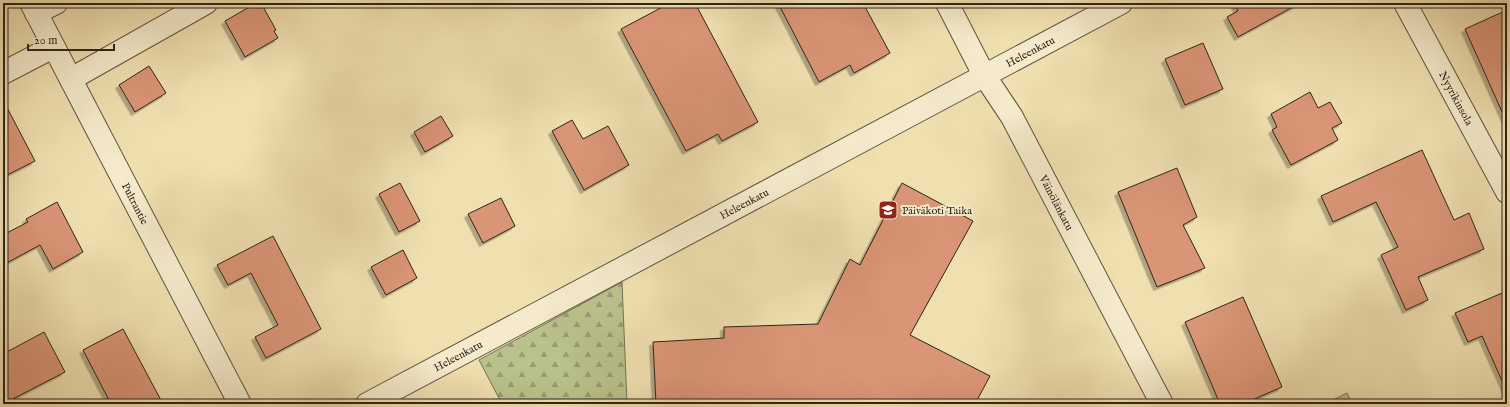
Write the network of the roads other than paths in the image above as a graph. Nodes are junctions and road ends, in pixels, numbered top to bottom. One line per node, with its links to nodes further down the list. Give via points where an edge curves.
1 (56, 3): 6 (street)
2 (206, 3): 10 (street)
3 (947, 3): 9 (street, Väinölänkatu)
4 (1121, 3): 9 (street, Heleenkatu)
5 (1405, 3): 11 (street, Nyyrikinsola)
6 (33, 8): 7 (street, Pultrantie)
7 (53, 46): 8 (street); 10 (street, Pultrantie)
8 (3, 72)
9 (984, 75): 13 (street, Heleenkatu); 14 (street, Väinölänkatu, via 1012,117)
10 (70, 79): 12 (street, Pultrantie)
11 (1507, 192)
12 (240, 404)
13 (367, 404)
14 (1162, 404)

